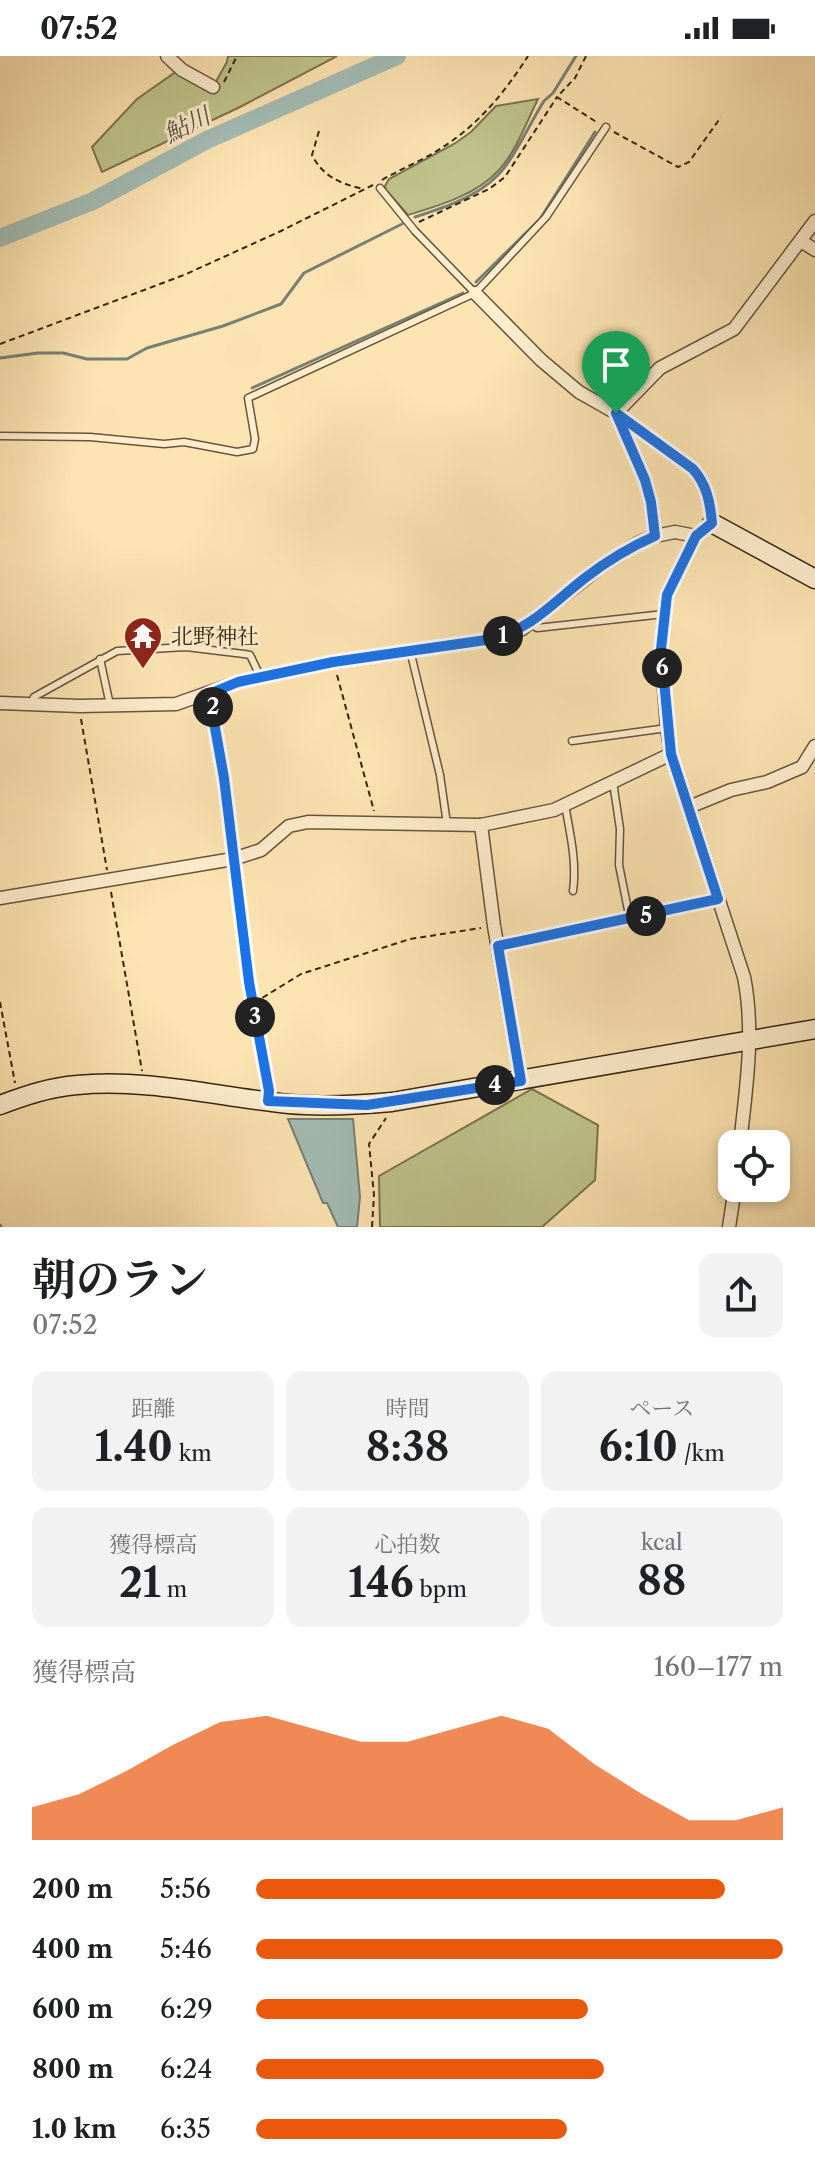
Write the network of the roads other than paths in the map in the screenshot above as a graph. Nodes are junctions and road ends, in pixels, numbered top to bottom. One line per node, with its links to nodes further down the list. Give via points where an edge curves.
1 (167, 56): 2 (street)
2 (213, 87)
3 (606, 127): 8 (lane, via 546,217)
4 (380, 188): 8 (lane)
5 (815, 221): 6 (street)
6 (801, 241): 7 (street); 9 (street, via 734,329 660,368)
7 (815, 250)
8 (475, 293): 9 (street, via 541,360 579,392); 10 (lane, via 248,398 256,445 247,451 184,442)
9 (616, 413): 11 (street, via 701,478); 12 (street, via 645,480)
10 (0, 436)
11 (712, 523): 13 (street); 14 (street)
12 (655, 536): 13 (street); 16 (street, via 599,568)
13 (696, 536): 15 (street, via 667,595)
14 (815, 579)
15 (664, 614): 16 (lane, via 537,628); 23 (street)
16 (530, 624): 17 (street, via 493,639)
17 (410, 650): 19 (street); 30 (lane)
18 (100, 659): 19 (lane, via 117,651 186,647 250,655); 21 (lane, via 34,697); 22 (lane)
19 (261, 678): 22 (street, via 176,704)
20 (0, 703): 21 (street)
21 (31, 704): 22 (street)
22 (110, 705)
23 (667, 728): 24 (lane); 26 (street)
24 (572, 741)
25 (814, 750): 29 (street, via 802,767)
26 (671, 754): 27 (street); 29 (street)
27 (613, 782): 28 (street); 35 (lane, via 619,865)
28 (565, 805): 31 (street); 32 (lane)
29 (689, 807): 34 (street)
30 (447, 824): 31 (street); 33 (street, via 308,822 289,826 261,850 233,859)
31 (481, 825): 36 (street)
32 (573, 891)
33 (0, 898)
34 (718, 899): 35 (street); 38 (street, via 744,977)
35 (630, 920): 36 (street)
36 (498, 946): 39 (street)
37 (815, 1029): 38 (street)
38 (749, 1040): 39 (street); 41 (street)
39 (521, 1081): 40 (street, via 340,1106 143,1085 74,1085)
40 (0, 1105)
41 (741, 1130)
42 (733, 1202): 43 (street)
43 (729, 1227)

